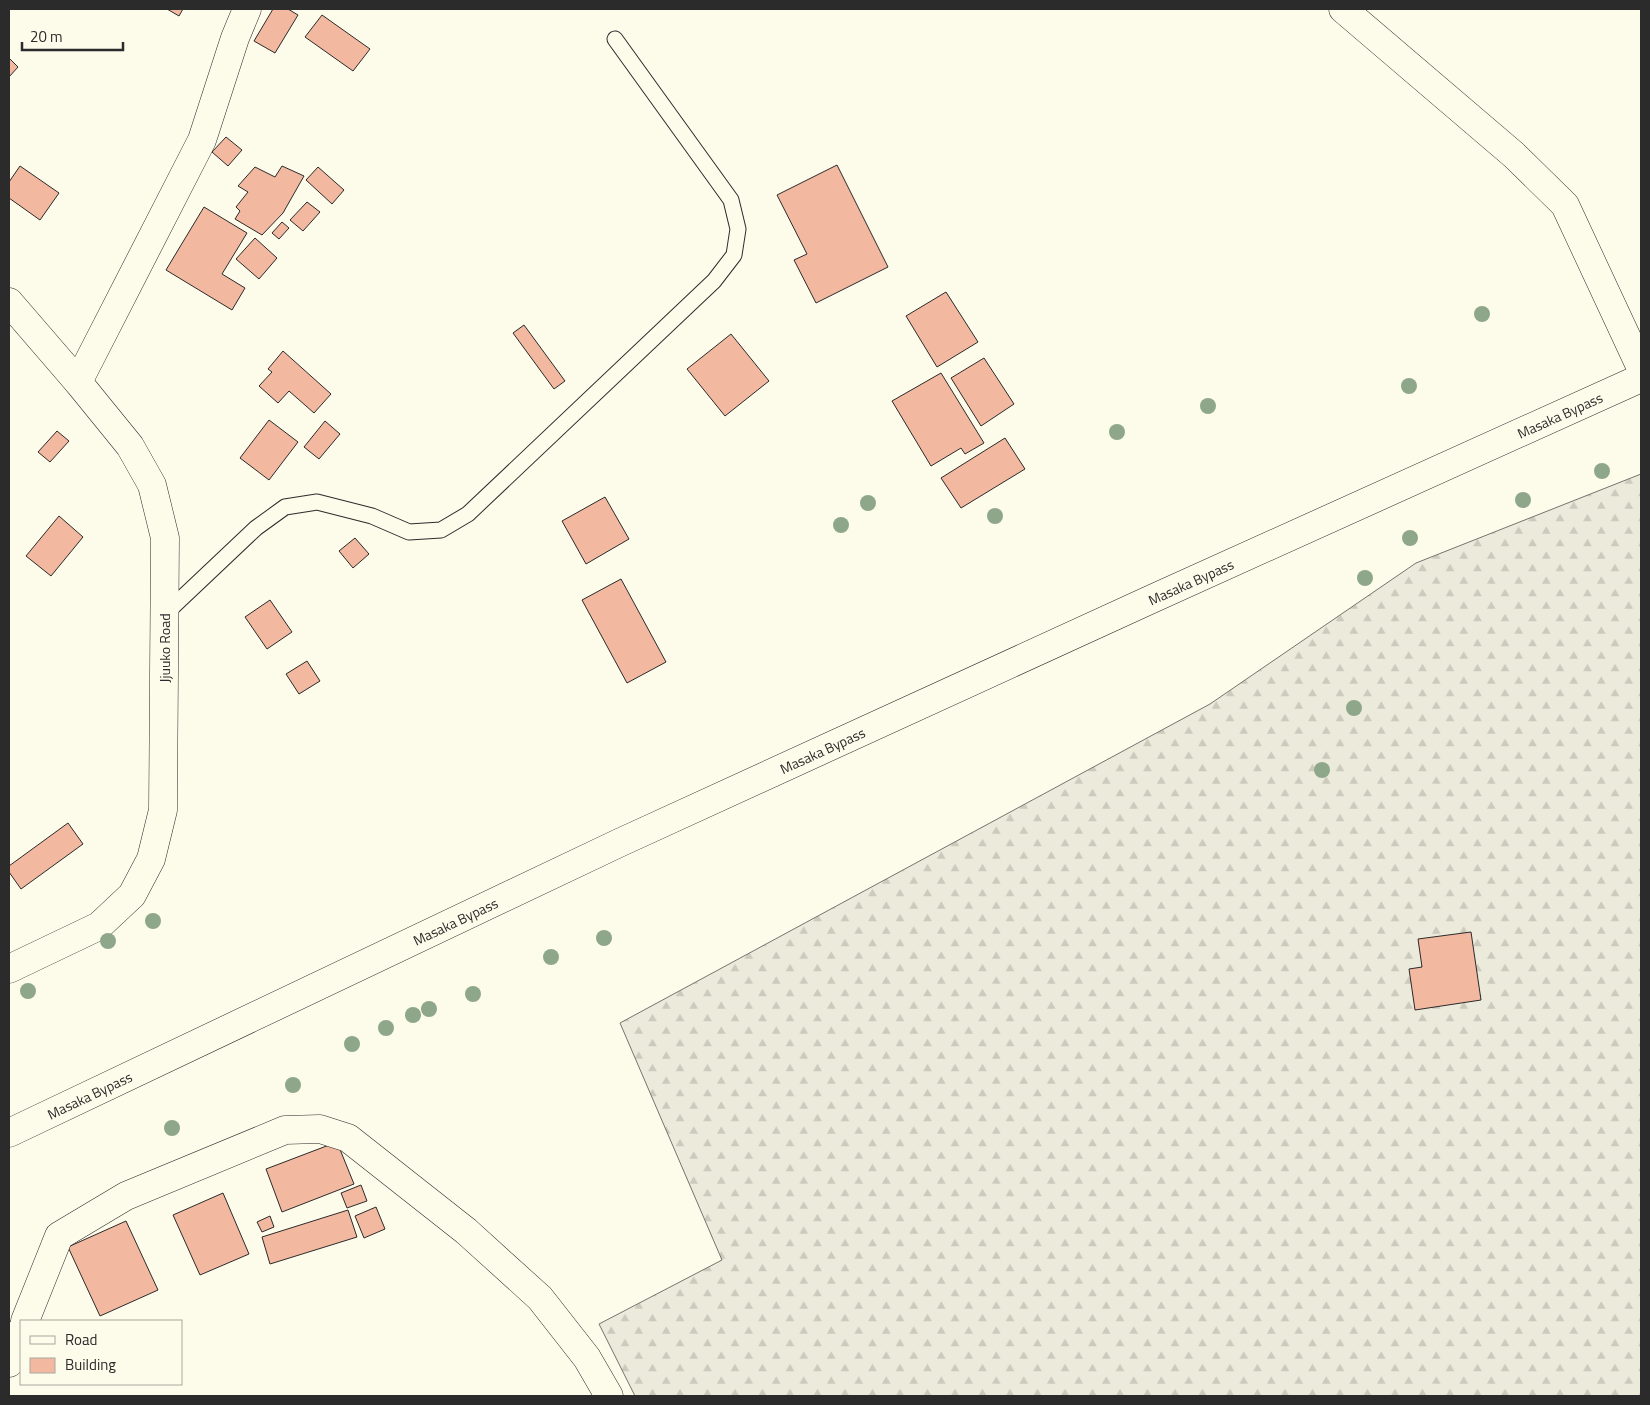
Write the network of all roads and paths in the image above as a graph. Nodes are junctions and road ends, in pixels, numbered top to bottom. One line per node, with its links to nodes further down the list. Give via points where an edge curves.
1 (248, 9): 7 (main road, via 235,38 202,140)
2 (1343, 9): 5 (main road, via 1514,155 1566,206)
3 (615, 39): 8 (lane, via 731,200 738,229 734,255 714,281 468,514 441,530 409,532 372,516 317,502 285,507 256,528)
4 (9, 302): 7 (main road, Jjuuko Road)
5 (1641, 368)
6 (1641, 378): 10 (main road, Masaka Bypass, via 619,843)
7 (78, 382): 8 (main road, Jjuuko Road, via 130,446 152,485 165,538)
8 (164, 614): 9 (main road, Jjuuko Road, via 163,810 151,859 132,895 99,926)
9 (9, 970)
10 (9, 1133)
11 (25, 1320): 14 (main road, via 59,1236 126,1196 214,1159 285,1130 320,1129 348,1138 466,1231 540,1298 587,1358)
12 (20, 1335): 13 (main road)
13 (9, 1363)
14 (608, 1396)

